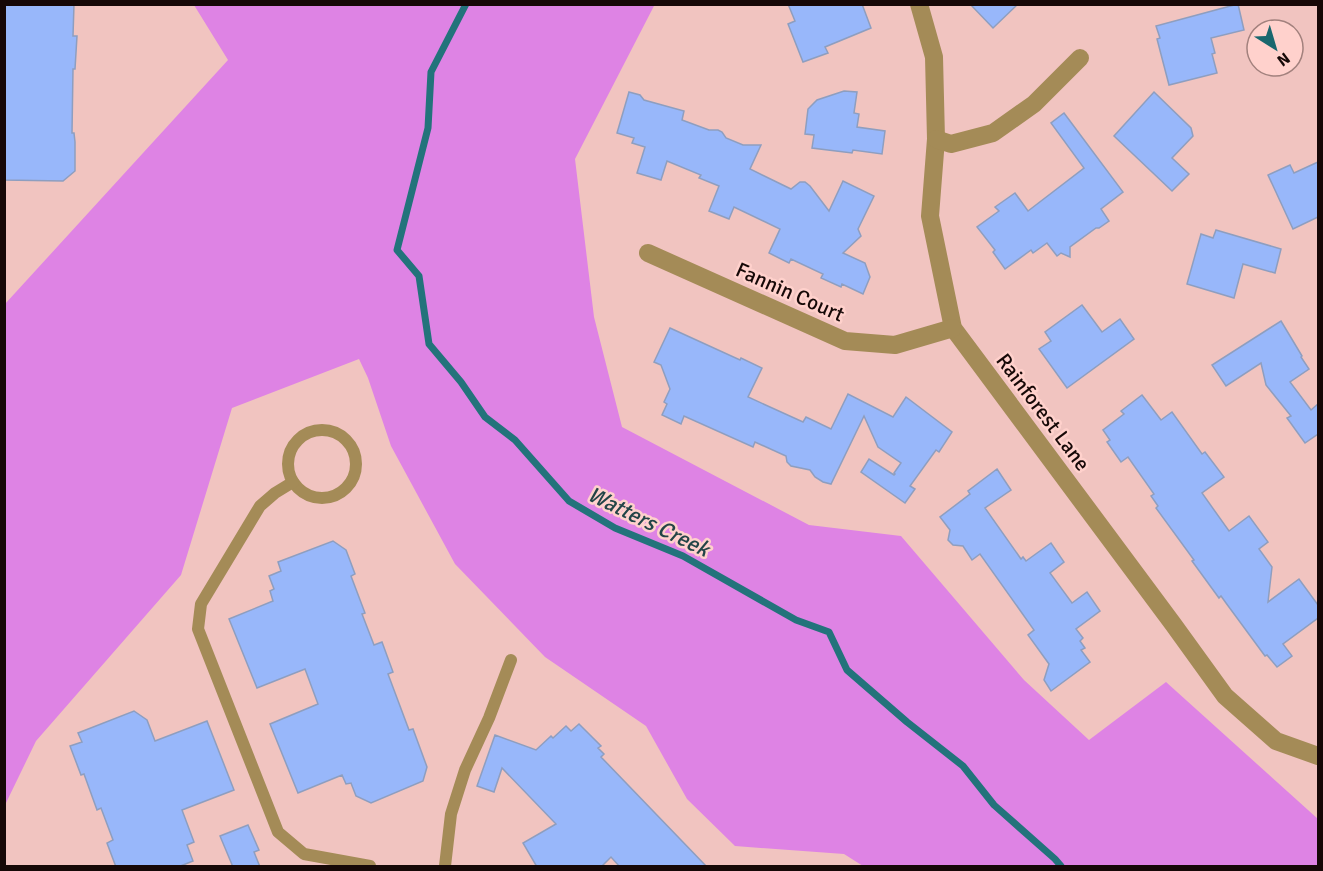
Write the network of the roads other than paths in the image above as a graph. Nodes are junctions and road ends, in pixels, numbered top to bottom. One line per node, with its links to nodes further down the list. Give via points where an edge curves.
1 (919, 4): 3 (street, Rainforest Lane, via 934,57)
2 (1080, 58): 3 (street, via 1034,104 993,133 951,144)
3 (936, 139): 5 (street, Rainforest Lane, via 930,216)
4 (648, 253): 5 (street, Fannin Court, via 845,341 895,345)
5 (953, 327): 8 (street, Rainforest Lane, via 1225,696 1276,741)
6 (293, 482): 6 (lane, via 313,497 338,494 354,476 355,455 350,444 325,429 304,435 289,454); 9 (lane, via 260,506 201,604 198,630 278,831 304,854)
7 (511, 660): 11 (lane, via 465,770 451,814)
8 (1318, 756)
9 (342, 864): 10 (lane)
10 (370, 867)
11 (445, 867)

